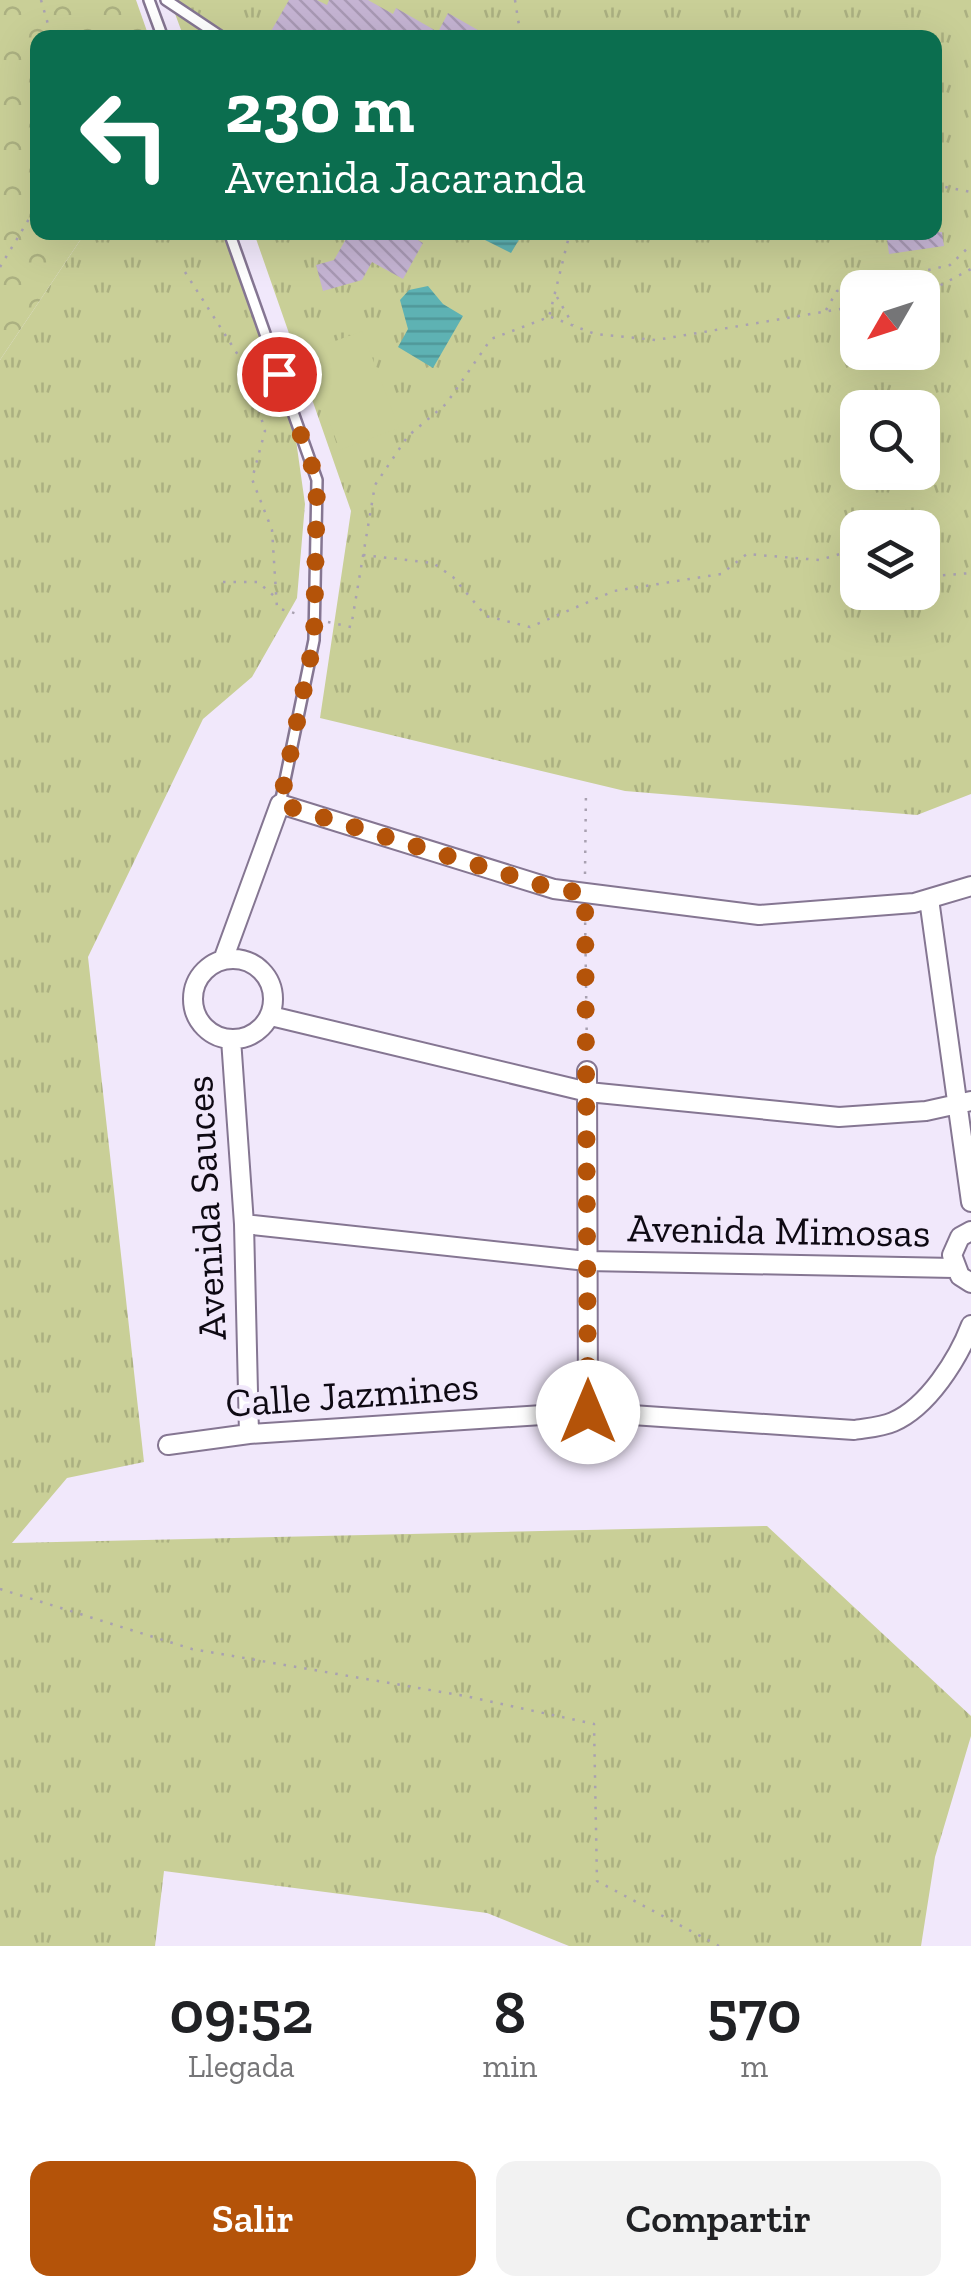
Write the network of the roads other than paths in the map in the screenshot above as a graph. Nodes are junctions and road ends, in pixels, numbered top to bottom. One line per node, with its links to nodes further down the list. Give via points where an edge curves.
1 (149, 0): 3 (lane)
2 (166, 0): 4 (lane)
3 (160, 30)
4 (211, 30)
5 (232, 240): 6 (lane, via 317,480 314,640)
6 (280, 804): 8 (street, via 554,889 759,915); 9 (street)
7 (971, 886): 8 (street)
8 (929, 899): 14 (street)
9 (223, 960): 10 (street, via 260,968 271,989); 11 (street, via 200,976 194,996 202,1022)
10 (271, 1016): 11 (street, via 253,1034); 13 (street)
11 (232, 1040): 16 (street, Avenida Sauces)
12 (587, 1070): 13 (street)
13 (588, 1092): 14 (street, via 838,1117); 18 (street)
14 (964, 1104): 15 (street)
15 (971, 1202)
16 (244, 1224): 18 (street, Avenida Mimosas); 23 (street, Avenida Sauces)
17 (971, 1231): 19 (street, via 954,1245)
18 (587, 1261): 19 (street, Avenida Mimosas); 22 (street)
19 (954, 1268): 20 (street)
20 (971, 1283)
21 (971, 1325): 22 (street, Calle Jazmines, via 929,1392 893,1423 854,1430)
22 (588, 1412): 23 (street, Calle Jazmines)
23 (250, 1434): 24 (street, Calle Jazmines)
24 (168, 1445)

